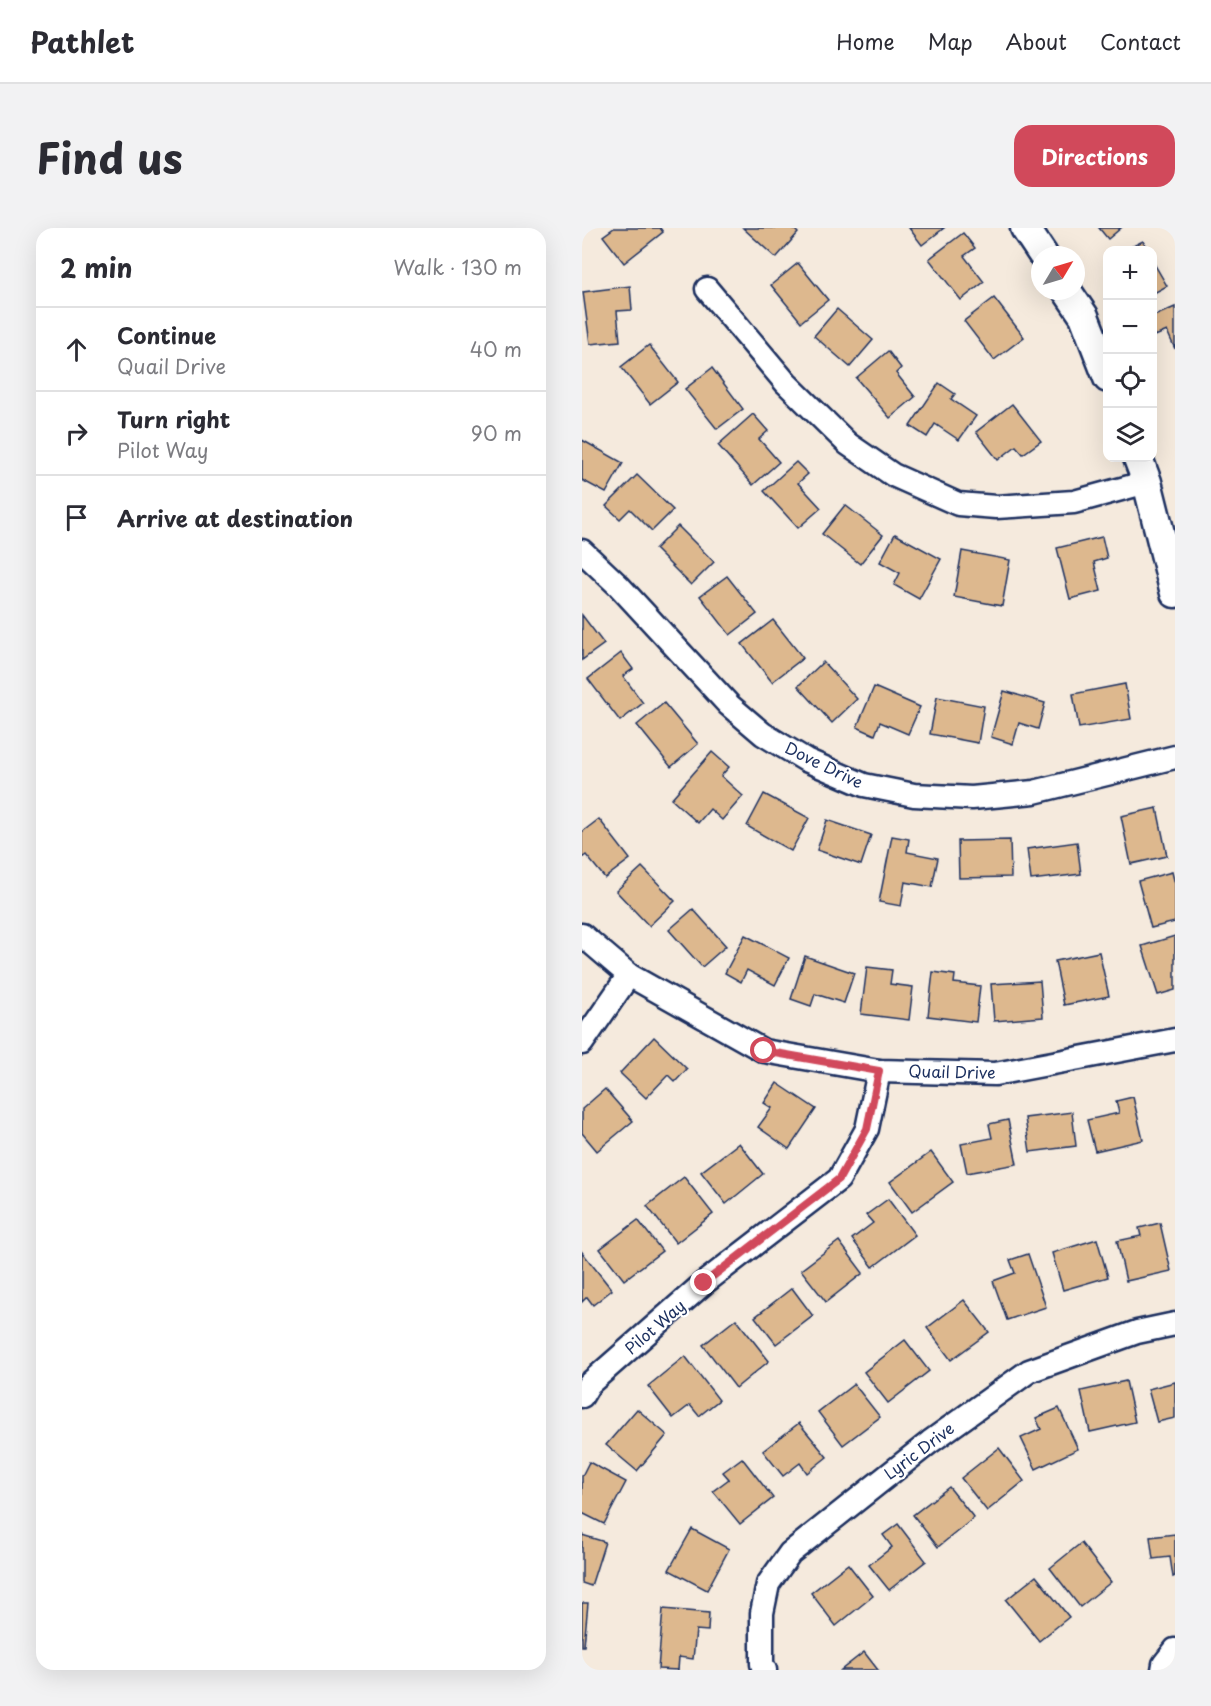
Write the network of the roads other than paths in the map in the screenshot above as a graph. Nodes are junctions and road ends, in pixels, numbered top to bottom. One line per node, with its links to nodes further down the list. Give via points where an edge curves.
1 (1024, 228): 2 (street)
2 (1037, 246)
3 (707, 289): 6 (street, via 786,383 848,444 893,475 958,504 996,507 1074,502)
4 (1073, 300): 5 (street, via 1084,316)
5 (1103, 367)
6 (1143, 470): 8 (street)
7 (582, 551): 9 (street, Dove Drive, via 729,705 763,734 806,760 864,786 914,795 972,798 1034,792)
8 (1175, 593)
9 (1175, 757)
10 (582, 935): 11 (street, Quail Drive)
11 (629, 975): 13 (street); 14 (street, Quail Drive, via 764,1051)
12 (1175, 1040): 14 (street, Quail Drive, via 995,1074)
13 (582, 1042)
14 (879, 1071): 16 (street, Pilot Way, via 867,1129 839,1179 704,1283 589,1384)
15 (1175, 1324): 18 (street, Lyric Drive, via 1137,1332 1029,1371 930,1442 790,1553 768,1584 762,1613)
16 (582, 1396)
17 (1175, 1650): 19 (street)
18 (765, 1670)
19 (1163, 1670)

